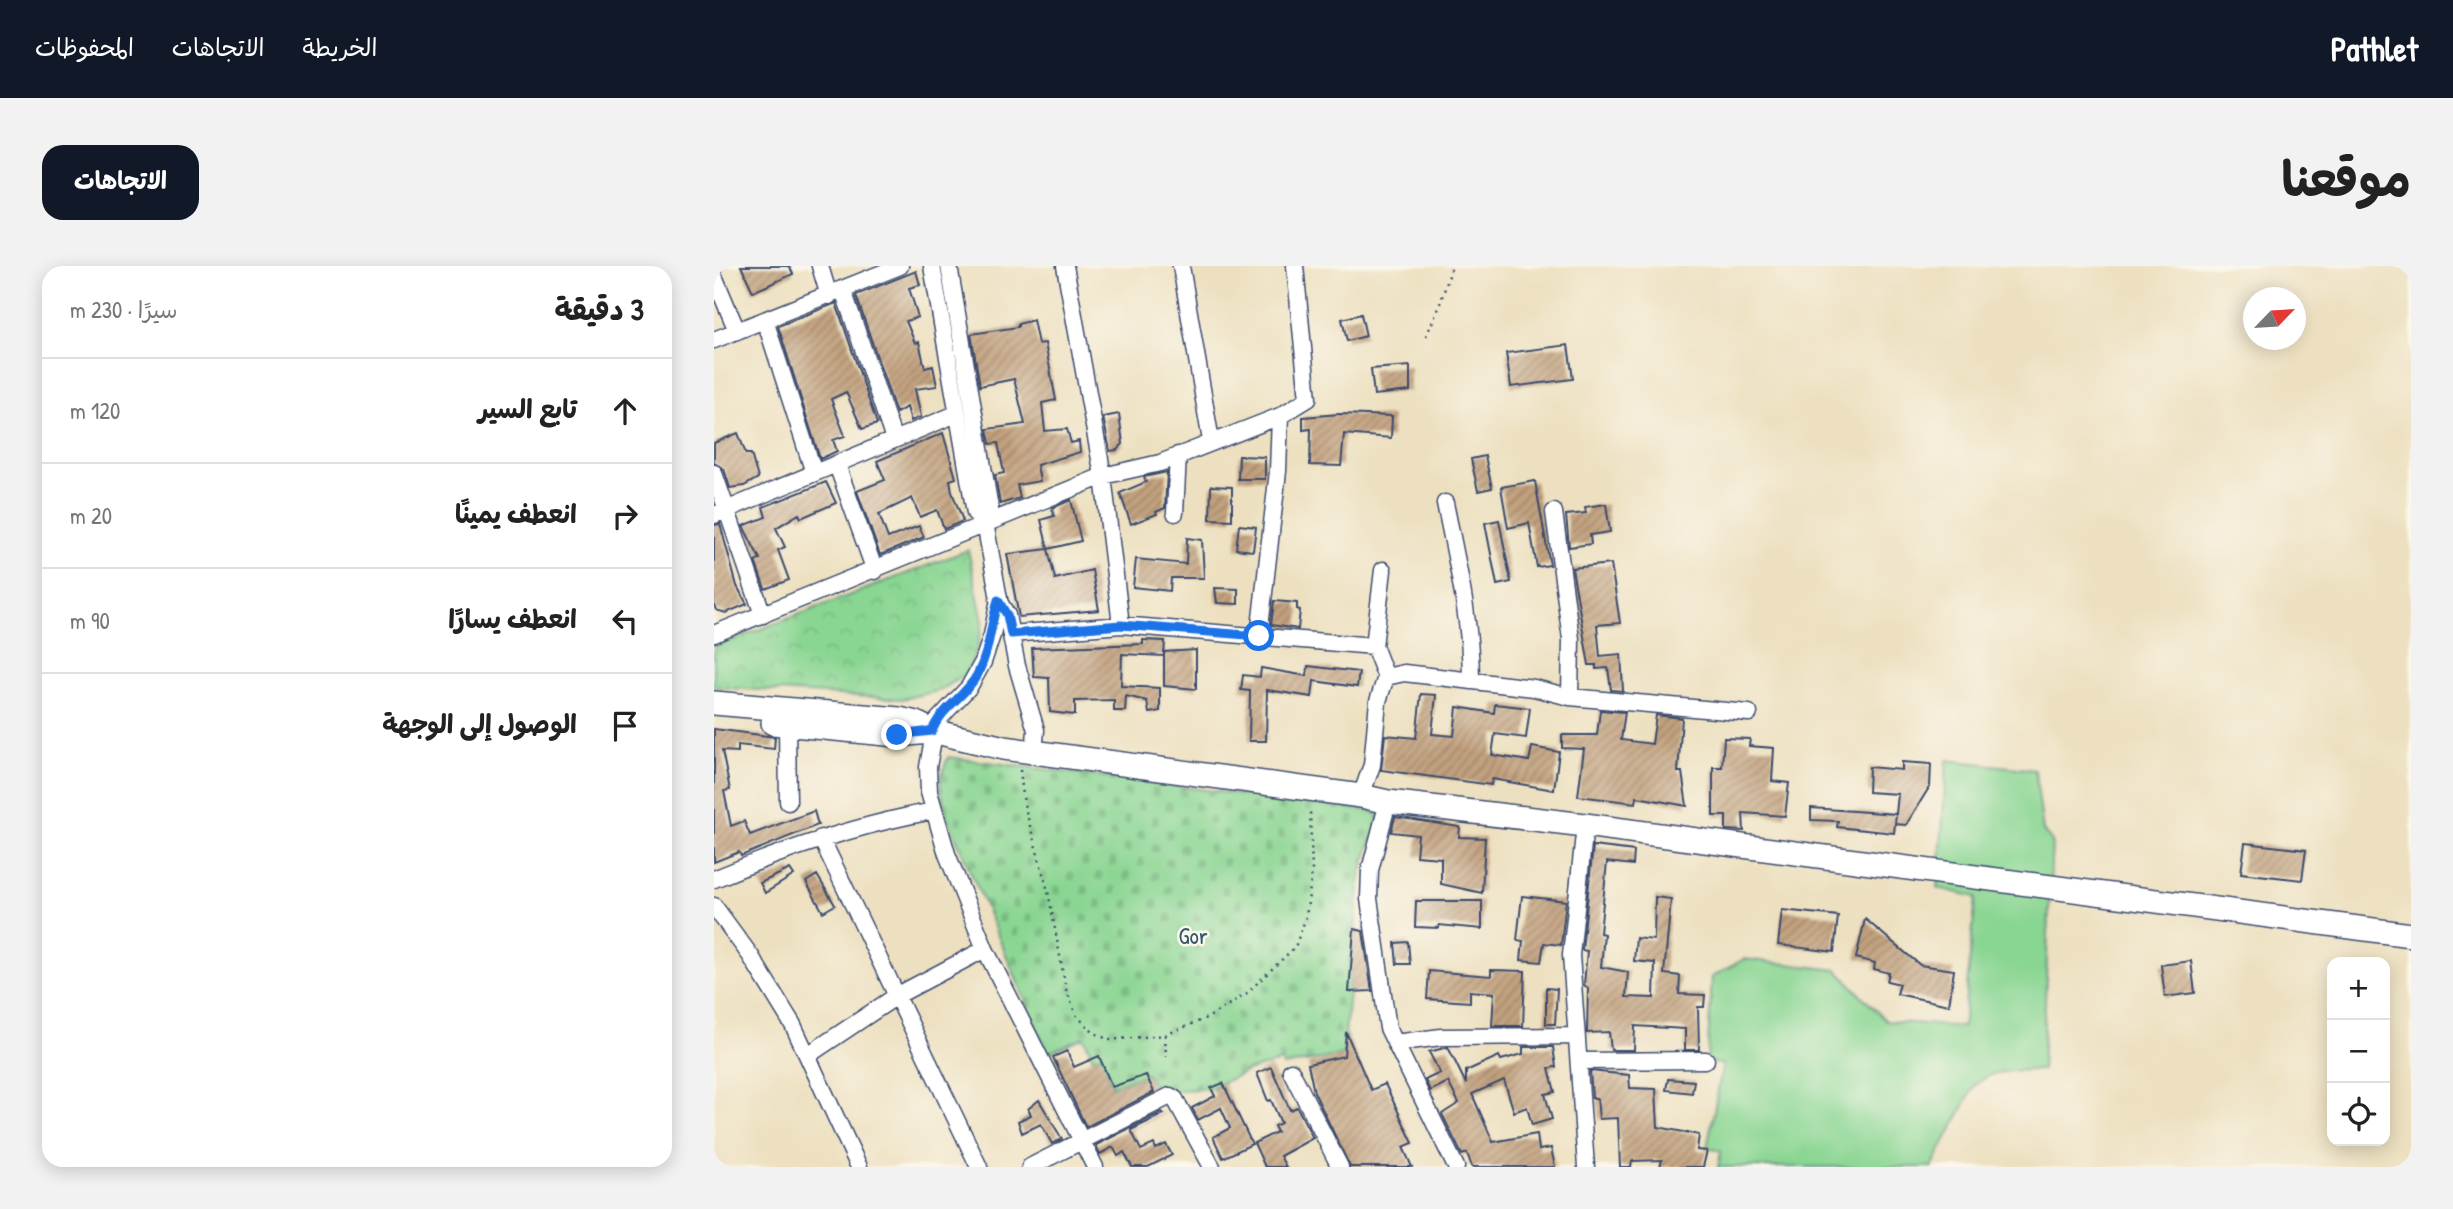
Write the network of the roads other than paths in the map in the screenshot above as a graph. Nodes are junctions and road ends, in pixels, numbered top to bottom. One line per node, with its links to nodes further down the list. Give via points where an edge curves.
1 (820, 266): 9 (street)
2 (900, 266): 9 (street)
3 (932, 266): 13 (street)
4 (949, 266): 26 (street, via 990,508)
5 (1065, 266): 21 (street)
6 (1181, 266): 16 (street)
7 (1295, 266): 14 (street, via 1308,399)
8 (714, 276): 11 (street)
9 (836, 293): 10 (street); 15 (street)
10 (765, 320): 11 (street); 20 (street)
11 (737, 331): 12 (street)
12 (714, 340)
13 (956, 414): 15 (street); 26 (street, via 975,513)
14 (1280, 416): 16 (street); 34 (street)
15 (894, 440): 18 (street)
16 (1211, 441): 17 (street)
17 (1178, 455): 21 (street); 25 (street)
18 (837, 465): 20 (street); 28 (street)
19 (714, 473): 23 (street)
20 (814, 473): 23 (street)
21 (1103, 476): 26 (street); 31 (street)
22 (1445, 503): 37 (street, via 1464,601)
23 (721, 512): 30 (street)
24 (1554, 512): 38 (street, via 1571,639)
25 (1175, 513)
26 (985, 523): 28 (street); 29 (street)
27 (1383, 570): 35 (street)
28 (875, 571): 30 (street)
29 (998, 600): 33 (street); 43 (street, via 989,648 980,668)
30 (763, 615): 32 (street)
31 (1121, 625): 33 (street); 34 (street)
32 (714, 634)
33 (1011, 634): 44 (street, via 1035,730)
34 (1259, 636): 35 (street)
35 (1374, 646): 36 (street)
36 (1386, 677): 37 (street, via 1404,673); 45 (street, via 1377,701 1372,765)
37 (1471, 681): 38 (street)
38 (1570, 697): 40 (street)
39 (714, 702): 43 (main road, via 899,719)
40 (1749, 713)
41 (714, 718): 42 (main road)
42 (787, 725): 43 (main road, via 897,735); 46 (street)
43 (932, 731): 44 (main road); 48 (street, via 928,767)
44 (1027, 759): 45 (main road)
45 (1361, 796): 47 (main road)
46 (788, 802)
47 (1388, 802): 49 (main road); 57 (street, via 1370,870 1369,899 1388,1028)
48 (933, 811): 50 (street); 54 (street)
49 (1584, 825): 53 (main road); 56 (street, via 1572,945)
50 (821, 838): 51 (street); 55 (street)
51 (714, 879)
52 (714, 906): 58 (street, via 770,985)
53 (2411, 935)
54 (985, 949): 55 (street); 62 (street)
55 (898, 995): 58 (street); 64 (street)
56 (1576, 1036): 57 (street, via 1441,1037); 60 (street)
57 (1395, 1043): 69 (street)
58 (808, 1055): 63 (street)
59 (1706, 1060): 60 (street)
60 (1580, 1062): 70 (street)
61 (1291, 1071): 68 (street)
62 (1082, 1143): 65 (street); 66 (street); 67 (street, via 1170,1097)
63 (859, 1167)
64 (979, 1167)
65 (1030, 1167)
66 (1095, 1167)
67 (1212, 1167)
68 (1340, 1167)
69 (1456, 1167)
70 (1586, 1167)

